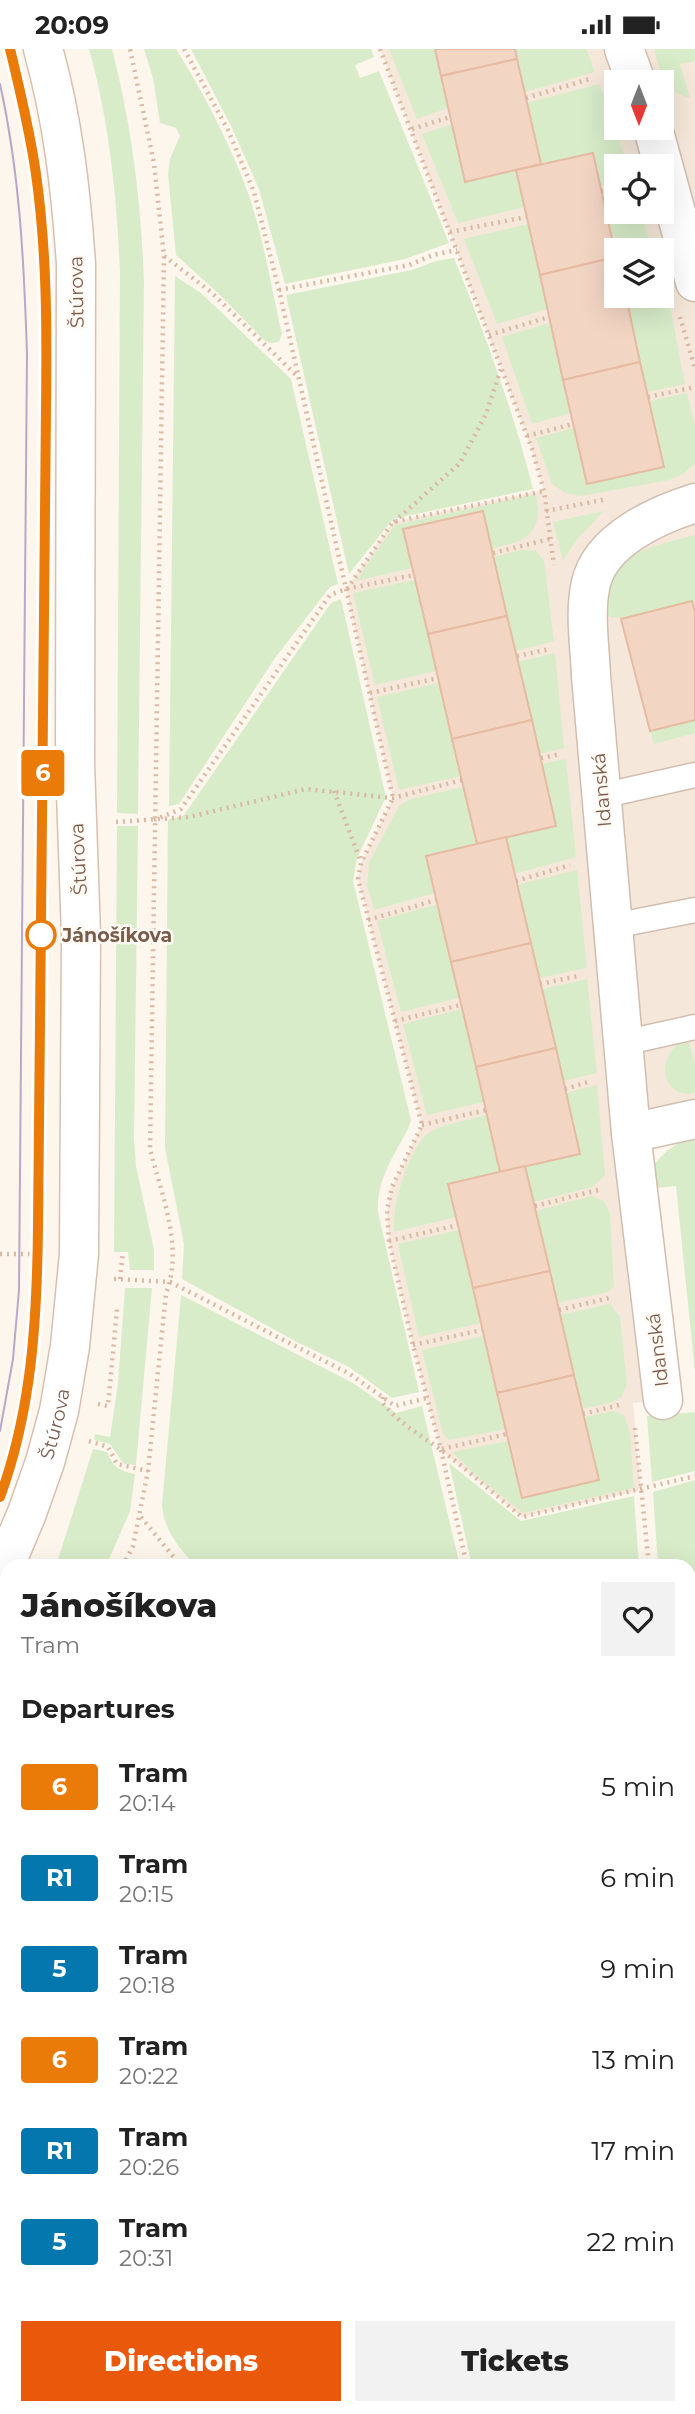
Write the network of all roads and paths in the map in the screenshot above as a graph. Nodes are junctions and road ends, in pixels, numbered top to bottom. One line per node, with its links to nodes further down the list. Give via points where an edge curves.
1 (43, 49): 88 (street, Štúrova, via 64,142 76,264 79,1254 74,1322 59,1411 32,1500)
2 (130, 49): 17 (path, via 153,163)
3 (184, 49): 19 (path, via 228,130 254,192)
4 (380, 49): 10 (path)
5 (624, 49): 6 (street)
6 (632, 70)
7 (597, 76): 8 (path)
8 (526, 97)
9 (450, 117): 10 (path)
10 (412, 129): 15 (path)
11 (656, 140): 18 (street)
12 (604, 190): 13 (path)
13 (601, 191)
14 (526, 217): 15 (path)
15 (450, 232): 16 (path)
16 (457, 250): 19 (path, via 408,265); 21 (path)
17 (164, 256): 23 (path, via 211,292); 45 (path)
18 (695, 282)
19 (279, 290): 23 (path)
20 (549, 317): 21 (path)
21 (489, 335): 22 (path)
22 (501, 368): 27 (path); 30 (path, via 486,415 460,463)
23 (298, 378): 35 (path)
24 (695, 387): 25 (path)
25 (648, 397)
26 (573, 424): 27 (path)
27 (527, 436): 28 (path)
28 (544, 491): 30 (path); 31 (path)
29 (695, 503): 43 (street, Idanská, via 657,518 621,541 597,567 591,583 591,676)
30 (393, 522): 35 (path)
31 (550, 540): 32 (path); 34 (path)
32 (492, 553)
33 (414, 575): 35 (path)
34 (555, 575)
35 (346, 589): 39 (path); 45 (path, via 330,595 181,809)
36 (551, 649): 37 (path)
37 (517, 656)
38 (438, 678): 39 (path)
39 (370, 693): 44 (path)
40 (695, 775): 43 (lane)
41 (462, 780): 44 (path)
42 (334, 791): 44 (path); 45 (path, via 306,789 189,817); 47 (path)
43 (601, 796): 53 (street, Idanská)
44 (393, 798): 47 (path)
45 (154, 820): 46 (path); 71 (path, via 150,1149 172,1243)
46 (117, 822)
47 (361, 863): 52 (path, via 358,879)
48 (573, 864): 49 (path)
49 (516, 881)
50 (436, 900): 52 (path)
51 (695, 909): 53 (lane)
52 (368, 920): 57 (path)
53 (613, 926): 59 (street, Idanská)
54 (585, 974): 55 (path)
55 (540, 984)
56 (461, 1005): 57 (path)
57 (395, 1021): 62 (path)
58 (695, 1027): 59 (lane)
59 (623, 1042): 63 (street, Idanská)
60 (486, 1110): 62 (path)
61 (695, 1119): 63 (street)
62 (422, 1125): 67 (path, via 392,1187 387,1210)
63 (631, 1133): 80 (street, Idanská)
64 (601, 1189): 65 (path)
65 (535, 1206)
66 (458, 1225): 67 (path)
67 (389, 1241): 76 (path)
68 (123, 1252): 69 (path)
69 (120, 1279)
70 (130, 1279): 71 (path)
71 (170, 1282): 77 (path, via 350,1374); 84 (path)
72 (623, 1294): 73 (path)
73 (559, 1310)
74 (482, 1330): 76 (path)
75 (115, 1338): 79 (path, via 108,1405)
76 (413, 1345): 78 (path)
77 (383, 1397): 78 (path, via 395,1405); 83 (path, via 392,1415)
78 (427, 1398): 83 (path)
79 (94, 1403)
80 (648, 1408): 86 (path)
81 (507, 1434): 83 (path)
82 (93, 1443): 84 (path, via 108,1447 117,1464)
83 (441, 1450): 86 (path, via 522,1517); 91 (path)
84 (148, 1471): 87 (path)
85 (695, 1476): 86 (path)
86 (641, 1490): 92 (path)
87 (140, 1517): 89 (path); 90 (path)
88 (7, 1559)
89 (126, 1559)
90 (175, 1559)
91 (465, 1559)
92 (648, 1559)

